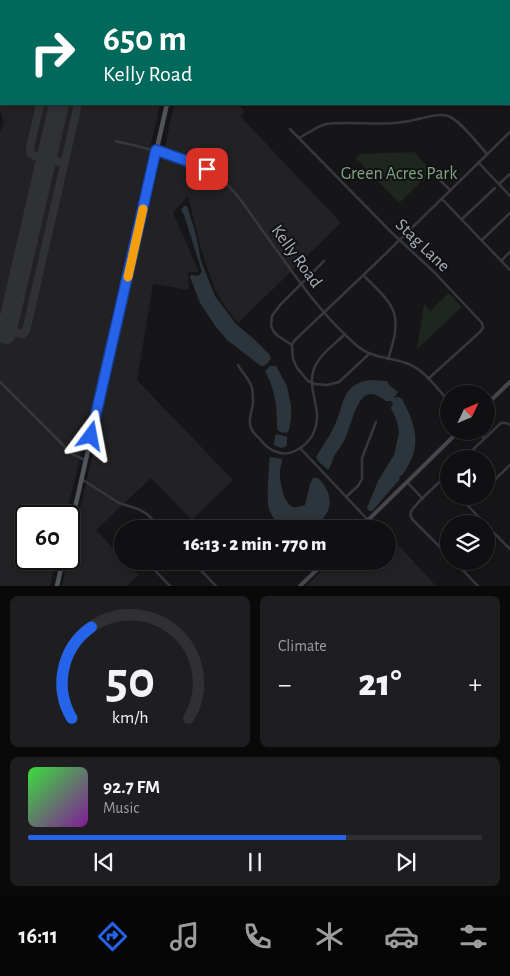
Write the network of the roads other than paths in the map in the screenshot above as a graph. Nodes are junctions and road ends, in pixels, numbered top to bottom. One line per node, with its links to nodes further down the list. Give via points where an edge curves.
1 (167, 105): 6 (main road)
2 (290, 129): 4 (street, Stag Lane)
3 (510, 132): 7 (street)
4 (299, 138): 7 (street, via 326,124 393,124 442,115 456,121); 18 (street, Stag Lane)
5 (116, 141): 6 (street, Kelly Road)
6 (156, 150): 25 (street, Kelly Road, via 203,167 220,178 246,207); 45 (main road)
7 (486, 154): 8 (street)
8 (478, 162): 11 (street); 13 (street)
9 (433, 173): 13 (street)
10 (510, 174): 11 (street)
11 (499, 184): 14 (street)
12 (495, 188): 17 (street)
13 (450, 190): 15 (street)
14 (510, 196)
15 (442, 198): 17 (street); 18 (street)
16 (510, 213): 19 (street)
17 (462, 219): 19 (street)
18 (399, 240): 24 (street); 32 (street, Stag Lane, via 434,272 483,326)
19 (482, 240): 22 (street)
20 (510, 252): 22 (street)
21 (324, 261): 25 (street)
22 (501, 261): 23 (street)
23 (510, 270)
24 (363, 275): 26 (street); 30 (street, via 394,313 395,331)
25 (302, 284): 26 (street, Kelly Road); 28 (street, via 275,310 271,320 276,334)
26 (324, 312): 27 (street, Kelly Road); 28 (street)
27 (345, 334): 29 (street, Kelly Road); 35 (street, via 319,360)
28 (292, 344): 35 (street, via 297,368)
29 (369, 354): 30 (street, Kelly Road); 35 (street, via 339,382 327,385)
30 (388, 359): 32 (street, Kelly Road, via 410,364)
31 (238, 365): 43 (street, via 252,386 249,421 252,430 268,448 278,453 286,454)
32 (428, 379): 36 (street, Kelly Road)
33 (0, 382): 45 (street, via 72,454)
34 (510, 382): 37 (main road)
35 (311, 383): 43 (street, via 316,424 313,435)
36 (440, 392)
37 (495, 396)
38 (376, 422): 51 (street, via 362,458 362,479)
39 (510, 425): 40 (street, via 501,422)
40 (495, 428)
41 (450, 440): 49 (main road)
42 (482, 440): 44 (street)
43 (300, 448): 51 (street)
44 (473, 450)
45 (86, 460): 47 (main road)
46 (510, 464): 48 (street)
47 (81, 479): 53 (main road); 56 (street)
48 (495, 479)
49 (407, 482): 52 (street); 57 (main road)
50 (440, 482): 52 (street)
51 (346, 496): 57 (street)
52 (423, 499): 59 (street, via 412,510 412,518)
53 (75, 505)
54 (468, 506): 55 (street)
55 (477, 515)
56 (153, 520)
57 (368, 520)
58 (495, 534): 60 (street)
59 (440, 547)
60 (510, 550)
61 (61, 570): 66 (main road)
62 (155, 570): 67 (street)
63 (201, 570): 68 (street)
64 (317, 570): 69 (main road)
65 (463, 570): 70 (street)
66 (57, 586)
67 (170, 586)
68 (216, 586)
69 (300, 586)
70 (478, 586)

